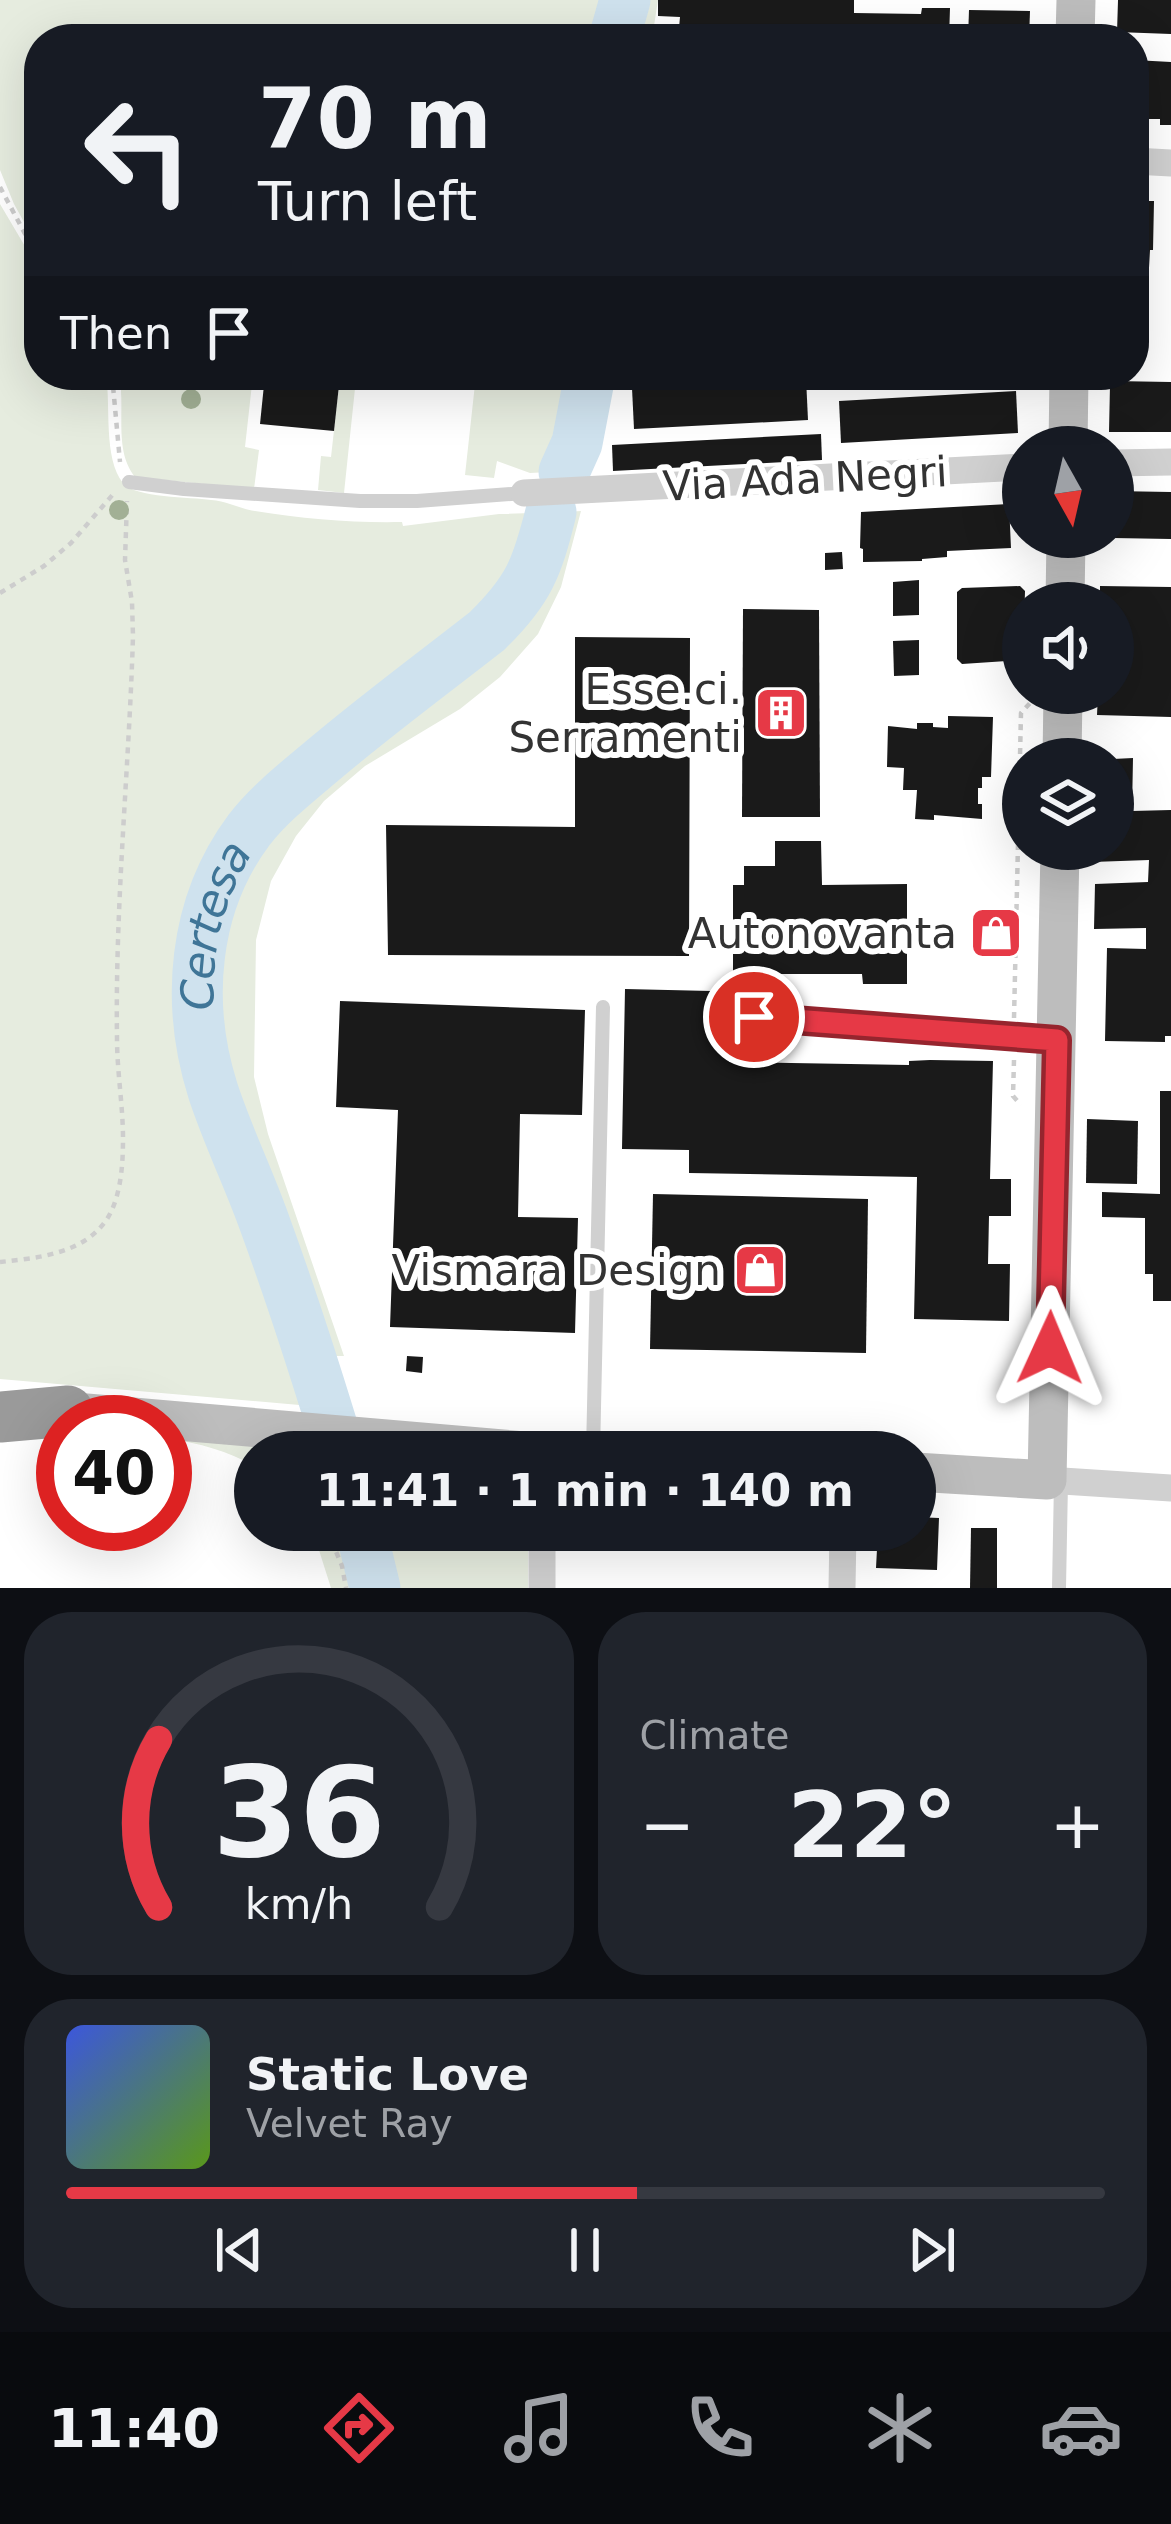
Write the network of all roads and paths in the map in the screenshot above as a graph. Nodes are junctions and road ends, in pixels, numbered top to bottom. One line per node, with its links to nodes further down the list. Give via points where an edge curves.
1 (0, 187): 2 (path)
2 (24, 232)
3 (113, 390): 9 (path, via 119,460)
4 (1069, 390): 5 (street)
5 (1068, 426)
6 (1171, 462): 7 (street)
7 (1134, 463)
8 (1002, 468): 10 (street, Via Ada Negri)
9 (129, 482): 10 (lane, via 360,501); 11 (path, via 71,544); 16 (path, via 125,560 133,635 118,1188 106,1219 86,1238 51,1256)
10 (524, 493)
11 (0, 592)
12 (1060, 870): 15 (street)
13 (603, 1007): 23 (lane)
14 (754, 1017): 15 (lane)
15 (1057, 1040): 25 (street)
16 (0, 1262)
17 (0, 1407): 18 (street)
18 (36, 1409)
19 (36, 1414): 20 (highway)
20 (0, 1417)
21 (192, 1421): 22 (street)
22 (304, 1431)
23 (593, 1431)
24 (936, 1473): 25 (street)
25 (1054, 1481): 26 (street); 33 (lane)
26 (1171, 1488)
27 (336, 1551): 30 (path)
28 (542, 1551): 31 (street)
29 (843, 1551): 32 (street)
30 (346, 1588)
31 (542, 1588)
32 (842, 1588)
33 (1059, 1588)

